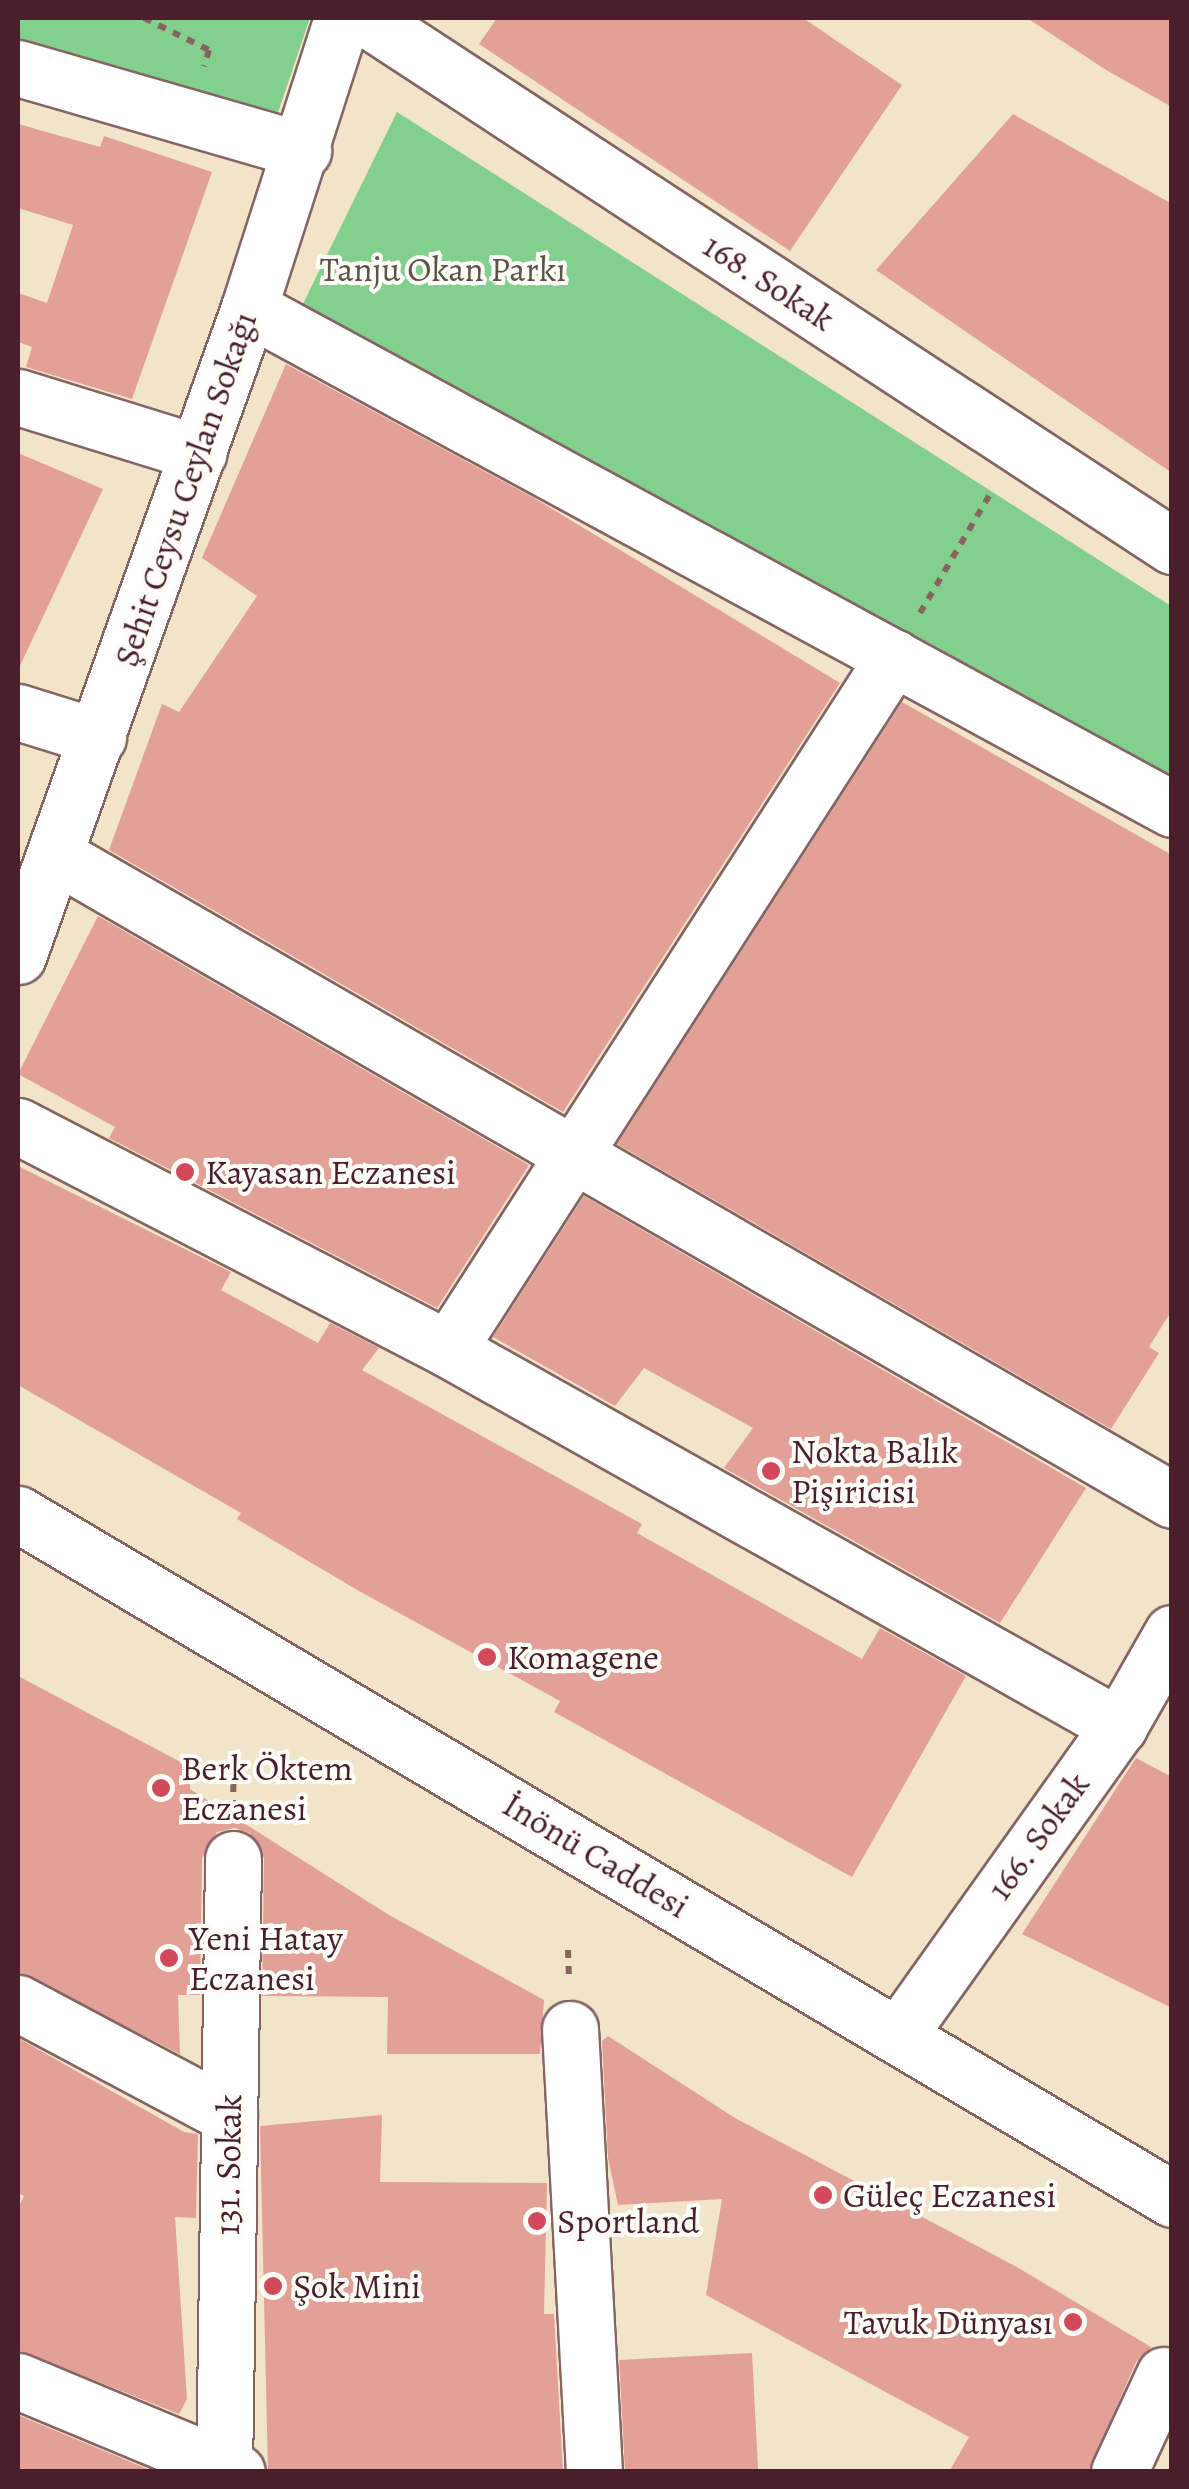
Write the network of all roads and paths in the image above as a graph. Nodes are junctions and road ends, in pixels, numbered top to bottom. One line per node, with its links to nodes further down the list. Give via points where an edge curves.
1 (342, 18): 4 (street, Şehit Ceysu Ceylan Sokağı)
2 (366, 18): 7 (street, 168. Sokak)
3 (18, 68): 4 (street)
4 (304, 150): 5 (street, Şehit Ceysu Ceylan Sokağı)
5 (249, 308): 8 (street, Şehit Ceysu Ceylan Sokağı); 10 (street)
6 (18, 397): 8 (street)
7 (1019, 446): 9 (street, 168. Sokak); 10 (path)
8 (198, 453): 12 (street, Şehit Ceysu Ceylan Sokağı)
9 (1172, 546)
10 (894, 658): 13 (street); 17 (street)
11 (18, 712): 12 (street)
12 (98, 737): 14 (street, Şehit Ceysu Ceylan Sokağı)
13 (1172, 810)
14 (55, 855): 15 (street, Şehit Ceysu Ceylan Sokağı); 17 (street)
15 (18, 956)
16 (18, 1126): 18 (street)
17 (576, 1154): 18 (street); 19 (street)
18 (448, 1349): 22 (street)
19 (1172, 1500)
20 (18, 1514): 26 (street, İnönü Caddesi)
21 (1172, 1633): 22 (street, 166. Sokak)
22 (1119, 1726): 26 (street, 166. Sokak)
23 (232, 1859): 27 (street, 131. Sokak)
24 (18, 2003): 27 (street)
25 (570, 2029): 32 (street)
26 (899, 2034): 28 (street, İnönü Caddesi)
27 (229, 2115): 31 (street, 131. Sokak)
28 (1172, 2199)
29 (1164, 2375): 33 (street)
30 (18, 2381): 31 (street)
31 (228, 2470)
32 (594, 2472)
33 (1119, 2472)

